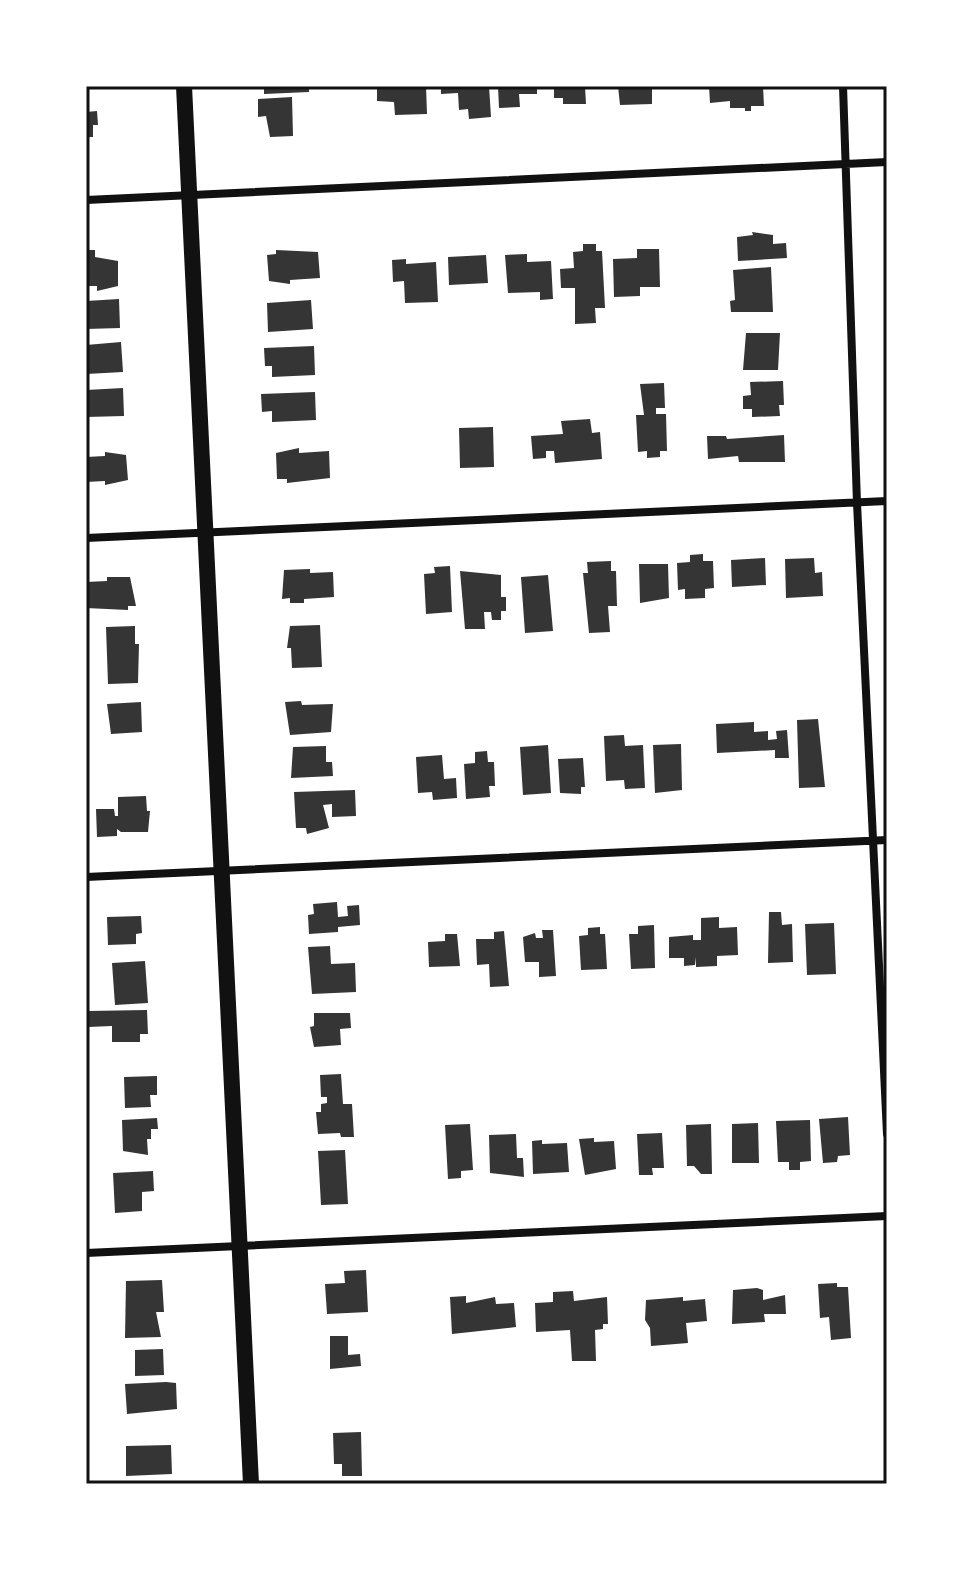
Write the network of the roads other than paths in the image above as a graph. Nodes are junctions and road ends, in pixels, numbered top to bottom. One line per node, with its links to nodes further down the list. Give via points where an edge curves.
1 (184, 86): 5 (main road)
2 (843, 86): 4 (street)
3 (887, 162): 4 (street)
4 (845, 163): 5 (street); 8 (street)
5 (190, 195): 6 (street); 9 (main road)
6 (86, 200)
7 (887, 501): 8 (street)
8 (857, 503): 9 (street); 11 (street)
9 (205, 532): 10 (street); 13 (main road)
10 (86, 538)
11 (873, 840): 12 (street); 13 (street); 15 (street)
12 (887, 840)
13 (223, 871): 14 (street); 17 (main road)
14 (86, 877)
15 (887, 1134)
16 (887, 1216): 17 (street)
17 (239, 1246): 18 (street); 19 (main road)
18 (86, 1253)
19 (251, 1484)

